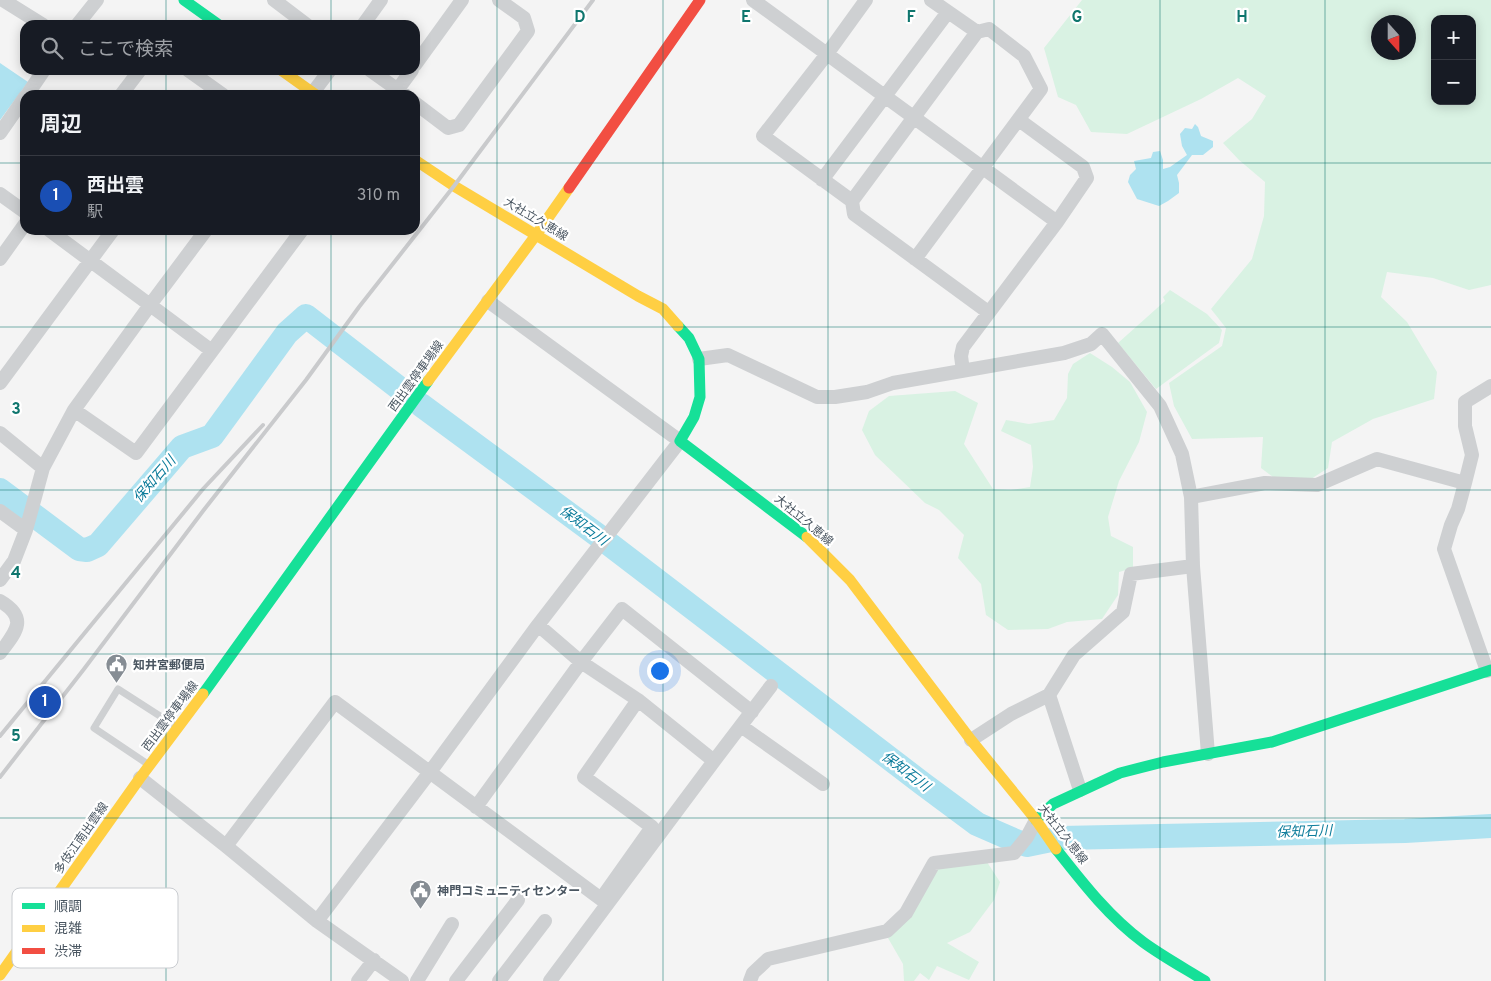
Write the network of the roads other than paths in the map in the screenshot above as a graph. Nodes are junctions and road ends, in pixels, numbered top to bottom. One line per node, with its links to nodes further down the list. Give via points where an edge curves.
1 (3, 0): 13 (street)
2 (97, 0): 14 (street)
3 (184, 0): 15 (main road)
4 (274, 0): 16 (street)
5 (381, 0): 17 (street)
6 (462, 0): 20 (street)
7 (499, 0): 37 (street, via 524,18 528,31 458,126 448,128)
8 (700, 0): 53 (main road, 西出雲停車場線)
9 (753, 0): 19 (street)
10 (866, 0): 19 (street)
11 (931, 0): 12 (street)
12 (948, 12): 18 (street); 35 (street)
13 (35, 20)
14 (81, 20)
15 (212, 20)
16 (300, 20)
17 (367, 20)
18 (977, 32): 38 (street); 39 (street, via 989,29 1024,56 1041,89)
19 (827, 54): 35 (street); 43 (street, via 762,136)
20 (420, 59)
21 (41, 75): 28 (street)
22 (136, 75): 29 (street)
23 (194, 75): 30 (street)
24 (288, 75): 31 (main road)
25 (326, 75): 32 (street)
26 (377, 75): 33 (street)
27 (410, 75): 34 (street)
28 (30, 90)
29 (125, 90)
30 (213, 90)
31 (308, 90)
32 (316, 90)
33 (398, 90)
34 (402, 90)
35 (885, 96): 38 (street); 43 (street)
36 (20, 105): 40 (street)
37 (420, 107)
38 (914, 118): 42 (street); 45 (street)
39 (1018, 120): 42 (street); 47 (street, via 1083,167 1087,178)
40 (0, 134)
41 (420, 163): 53 (main road, 大社立久恵線)
42 (983, 168): 47 (street); 55 (street)
43 (822, 180): 45 (street)
44 (0, 194): 46 (street)
45 (852, 201): 55 (street, via 854,214)
46 (20, 208)
47 (1057, 222): 59 (street)
48 (20, 231): 54 (street)
49 (56, 235): 56 (street)
50 (109, 235): 56 (street)
51 (202, 235): 58 (street)
52 (298, 235): 60 (street)
53 (536, 235): 57 (main road, 西出雲停車場線); 61 (main road, 大社立久恵線, via 663,309 689,338)
54 (0, 259)
55 (915, 259): 59 (street)
56 (90, 260): 58 (street); 63 (street)
57 (488, 301): 67 (street); 85 (main road, 西出雲停車場線)
58 (150, 305): 60 (street); 65 (street)
59 (988, 312): 62 (street, via 963,347)
60 (212, 351): 65 (street, via 136,453)
61 (698, 360): 62 (street, via 728,355 817,396 835,397); 67 (main road, 大社立久恵線, via 700,397 694,417)
62 (963, 371): 70 (street, via 1064,353 1090,344 1102,334 1160,406 1182,454)
63 (0, 383)
64 (1491, 386): 69 (street, via 1466,402 1465,426 1472,455)
65 (74, 410): 68 (street)
66 (0, 433): 68 (street)
67 (680, 441): 76 (street); 86 (main road, 大社立久恵線, via 810,540 850,580)
68 (43, 468): 72 (street)
69 (1465, 483): 70 (street, via 1377,459 1317,485 1265,483); 79 (street, via 1444,549)
70 (1191, 497): 73 (street)
71 (0, 511): 72 (street)
72 (26, 530): 74 (street, via 14,561)
73 (1193, 566): 81 (street, via 1131,574 1123,612 1074,655); 87 (street)
74 (0, 580)
75 (0, 600): 77 (street, via 15,613 18,625)
76 (538, 625): 78 (street); 90 (street)
77 (0, 653)
78 (581, 662): 82 (street); 83 (street, via 622,609); 94 (street)
79 (1489, 670): 87 (main road, via 1272,742)
80 (771, 686): 83 (street)
81 (1049, 696): 86 (street, via 1011,714); 93 (street)
82 (638, 700): 88 (street); 98 (street, via 584,777 652,827)
83 (752, 712): 84 (street)
84 (741, 726): 88 (street); 92 (street)
85 (179, 728): 89 (main road, 西出雲停車場線); 89 (lane, via 118,689 94,728)
86 (971, 740): 95 (main road, 大社立久恵線)
87 (1208, 754): 93 (main road, via 1120,773)
88 (714, 761): 98 (street)
89 (150, 766): 91 (main road, 多伎江南出雲線)
90 (430, 772): 94 (street); 96 (street, via 335,702); 100 (street)
91 (140, 778): 96 (street); 97 (main road, 多伎江南出雲線)
92 (823, 784)
93 (1080, 790): 95 (main road, via 1053,804)
94 (476, 807): 98 (street, via 601,898)
95 (1036, 820): 112 (street, via 1014,853 934,863 906,913 887,931 768,959 753,973); 113 (main road, 大社立久恵線, via 1057,850 1117,920 1142,942)
96 (226, 846): 100 (street)
97 (62, 888)
98 (610, 893): 111 (street)
99 (518, 900): 109 (street)
100 (317, 921): 104 (street)
101 (545, 921): 110 (street)
102 (452, 924): 108 (street)
103 (12, 958): 105 (main road, 多伎江南出雲線)
104 (374, 960): 106 (street); 107 (street)
105 (0, 975)
106 (358, 981)
107 (402, 981)
108 (417, 981)
109 (456, 981)
110 (499, 981)
111 (550, 981)
112 (750, 981)
113 (1205, 981)

